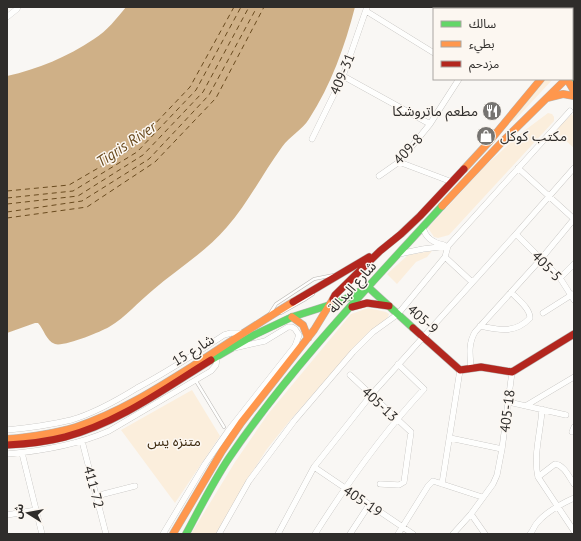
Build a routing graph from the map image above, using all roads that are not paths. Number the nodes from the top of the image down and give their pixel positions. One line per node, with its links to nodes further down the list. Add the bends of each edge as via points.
1 (16, 8): 3 (street)
2 (366, 9): 4 (street); 5 (street, 409-31)
3 (7, 17)
4 (433, 52)
5 (344, 76): 14 (street); 15 (street, 409-31)
6 (458, 80): 14 (street, 409-8)
7 (565, 80): 12 (main road, شارع البدالة)
8 (567, 80): 10 (main road)
9 (538, 81): 20 (main road, شارع البدالة, via 488,143)
10 (574, 91)
11 (574, 96): 12 (main road, via 556,95)
12 (543, 100): 23 (main road, شارع البدالة)
13 (570, 111): 17 (street)
14 (430, 124): 16 (street, 409-8)
15 (312, 138)
16 (399, 162): 19 (street, 409-8); 20 (street)
17 (518, 168): 21 (street); 25 (street)
18 (574, 168): 21 (street)
19 (379, 176)
20 (452, 182): 26 (main road, شارع البدالة, via 411,225)
21 (549, 196): 22 (street); 24 (street)
22 (574, 219): 29 (street)
23 (423, 227): 25 (street, via 431,240); 27 (main road, شارع البدالة)
24 (516, 234): 29 (street, 405-5); 33 (street)
25 (448, 246): 27 (street); 28 (street)
26 (380, 251): 31 (main road, شارع 15); 37 (main road, شارع البدالة, via 339,290)
27 (399, 254): 34 (main road, شارع البدالة)
28 (445, 257): 33 (street); 41 (street)
29 (541, 259): 32 (street, 405-5); 35 (street)
30 (574, 264): 32 (street)
31 (339, 275): 42 (main road, شارع 15); 42 (lane, via 314,279 276,304)
32 (560, 278): 36 (street, 405-5)
33 (472, 282): 47 (street)
34 (368, 287): 37 (main road, شارع 15); 38 (main road, 405-9); 39 (main road, شارع البدالة)
35 (510, 292): 44 (street); 44 (street, via 527,310 530,318 516,329 506,331)
36 (573, 296): 40 (street)
37 (329, 306): 43 (main road, شارع 15); 48 (main road, شارع البدالة)
38 (389, 306): 39 (main road, via 367,303); 41 (main road, 405-9)
39 (350, 307): 96 (main road, شارع البدالة, via 298,366 243,437 220,472)
40 (543, 313)
41 (398, 314): 47 (main road, 405-9); 97 (street, via 373,332 353,352 294,421 249,481)
42 (268, 317): 46 (main road, شارع 15)
43 (292, 317): 46 (main road, شارع 15); 48 (main road, via 303,325)
44 (480, 326): 53 (street, via 471,339 469,348)
45 (574, 334): 56 (main road)
46 (245, 336): 49 (street, via 235,332); 50 (main road, شارع 15); 51 (main road, شارع 15)
47 (423, 337): 52 (street); 55 (main road, 405-9)
48 (308, 338): 95 (main road, شارع البدالة, via 231,437)
49 (206, 347): 51 (street); 67 (street, via 92,412 58,423)
50 (226, 351): 51 (main road, شارع 15); 94 (street, via 265,341 288,327 295,329 299,335 295,346 205,464)
51 (214, 355): 54 (main road, شارع 15); 59 (street, via 217,363 213,370)
52 (398, 364): 60 (street); 65 (street, via 424,389)
53 (471, 368): 55 (main road); 56 (main road)
54 (191, 370): 69 (main road, شارع 15, via 87,423 48,434); 71 (main road, شارع 15, via 128,412 92,428 50,440)
55 (460, 370): 68 (street)
56 (512, 372): 61 (street, 405-18)
57 (350, 375): 60 (street, 405-13)
58 (574, 377): 62 (street)
59 (196, 381): 66 (lane); 70 (street, via 118,427)
60 (371, 395): 65 (street, 405-13); 75 (street)
61 (508, 402): 62 (street); 72 (street, 405-18)
62 (527, 405): 63 (street)
63 (542, 409): 64 (street); 76 (street, via 536,459)
64 (566, 415)
65 (397, 419): 77 (street, 405-13, via 411,432 404,482 394,486); 81 (street)
66 (224, 427)
67 (7, 430)
68 (450, 438): 72 (street); 78 (street)
69 (7, 439)
70 (82, 441): 73 (street); 82 (street, 411-72)
71 (7, 445)
72 (502, 449): 83 (street, 405-18, via 497,475)
73 (22, 453): 74 (street); 87 (street)
74 (7, 454)
75 (314, 467): 81 (street, 405-19); 98 (street)
76 (538, 476): 79 (street, via 558,464); 86 (street)
77 (380, 484)
78 (442, 484): 83 (street); 90 (street, via 431,482)
79 (574, 484)
80 (135, 486): 82 (street)
81 (344, 488): 85 (street, 405-19); 99 (street)
82 (96, 496): 93 (street, 411-72)
83 (482, 497): 88 (street, 405-18)
84 (574, 498): 86 (street)
85 (369, 505): 90 (street, 405-19); 100 (street)
86 (558, 507): 91 (street); 105 (street, via 536,523)
87 (36, 510): 89 (street); 92 (street)
88 (471, 514): 103 (street, 405-18); 104 (street)
89 (7, 515)
90 (402, 527): 101 (street); 102 (street, 405-19)
91 (574, 531)
92 (42, 534)
93 (106, 534)
94 (163, 534)
95 (173, 534)
96 (186, 534)
97 (219, 534)
98 (278, 534)
99 (315, 534)
100 (350, 534)
101 (398, 534)
102 (413, 534)
103 (453, 534)
104 (485, 534)
105 (530, 534)

